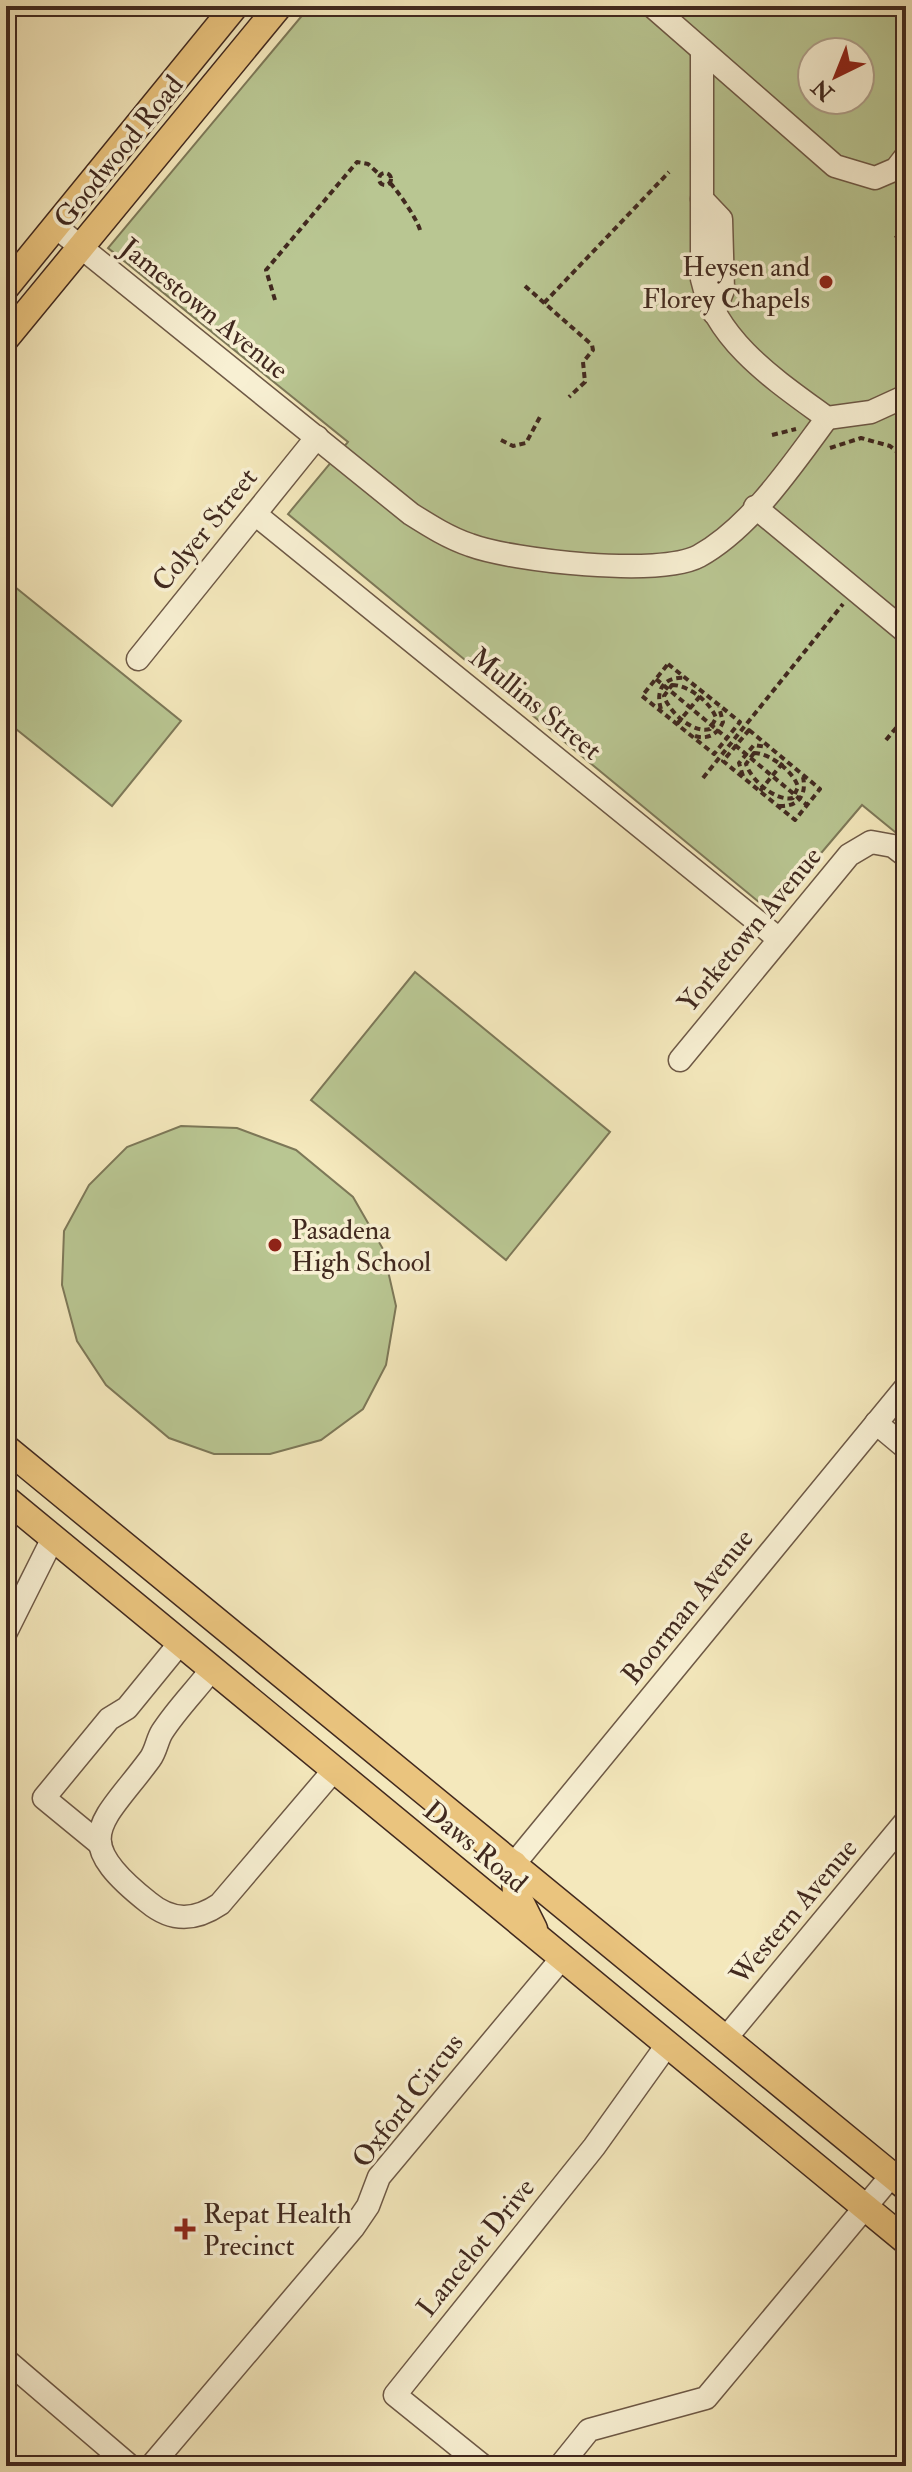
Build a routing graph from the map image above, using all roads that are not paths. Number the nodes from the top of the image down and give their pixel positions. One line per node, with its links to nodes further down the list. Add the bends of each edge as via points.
1 (235, 6): 6 (main road, Goodwood Road)
2 (279, 6): 7 (main road, Goodwood Road)
3 (652, 6): 4 (street)
4 (702, 50): 5 (street, via 835,166 875,178 896,169); 11 (street, via 702,279 714,313)
5 (906, 156)
6 (56, 227): 7 (street, Jamestown Avenue); 8 (main road, Goodwood Road)
7 (81, 246): 9 (main road, Goodwood Road); 12 (street, Jamestown Avenue)
8 (6, 287)
9 (6, 338)
10 (906, 396): 11 (street)
11 (821, 427): 13 (street, Jamestown Avenue)
12 (317, 437): 13 (street, Jamestown Avenue, via 438,531 502,553 644,566 679,564 724,538); 14 (street, Colyer Street)
13 (755, 507): 15 (street)
14 (255, 514): 16 (street, Colyer Street); 18 (street, Mullins Street)
15 (906, 632)
16 (138, 659)
17 (906, 856): 18 (street, Yorketown Avenue, via 893,846 871,842 849,855)
18 (779, 939): 19 (street, Yorketown Avenue)
19 (680, 1060)
20 (906, 1387): 21 (street, Boorman Avenue)
21 (876, 1423): 23 (street); 36 (street, Boorman Avenue)
22 (6, 1448): 27 (main road, Daws Road)
23 (906, 1448)
24 (6, 1466): 26 (main road, via 52,1505)
25 (6, 1499): 26 (main road, Daws Road)
26 (45, 1531): 27 (main road); 28 (street); 30 (main road, Daws Road)
27 (105, 1531): 29 (main road, Daws Road)
28 (9, 1616)
29 (219, 1624): 30 (main road); 31 (main road); 36 (main road, Daws Road)
30 (180, 1643): 31 (main road, Daws Road); 34 (street, via 44,1798)
31 (212, 1669): 32 (main road, Daws Road); 34 (street, via 105,1813)
32 (334, 1770): 34 (street, via 206,1914 191,1918 160,1912 113,1871); 35 (main road, Daws Road)
33 (906, 1821): 39 (street, Western Avenue)
34 (100, 1844)
35 (448, 1864): 36 (main road); 37 (main road, Daws Road)
36 (514, 1864): 37 (main road, via 516,1893); 39 (main road, Daws Road)
37 (539, 1939): 38 (main road, Daws Road)
38 (562, 1958): 40 (main road, Daws Road); 46 (street, Oxford Circus, via 379,2177 353,2228)
39 (726, 2038): 41 (main road, Daws Road)
40 (667, 2045): 42 (main road, Daws Road); 47 (street, Lancelot Drive, via 594,2147 395,2395)
41 (899, 2181): 42 (street)
42 (865, 2207): 43 (main road, Daws Road); 48 (street, via 706,2398 589,2430)
43 (906, 2241)
44 (6, 2360): 45 (street)
45 (130, 2466)
46 (151, 2466)
47 (483, 2466)
48 (560, 2466)

